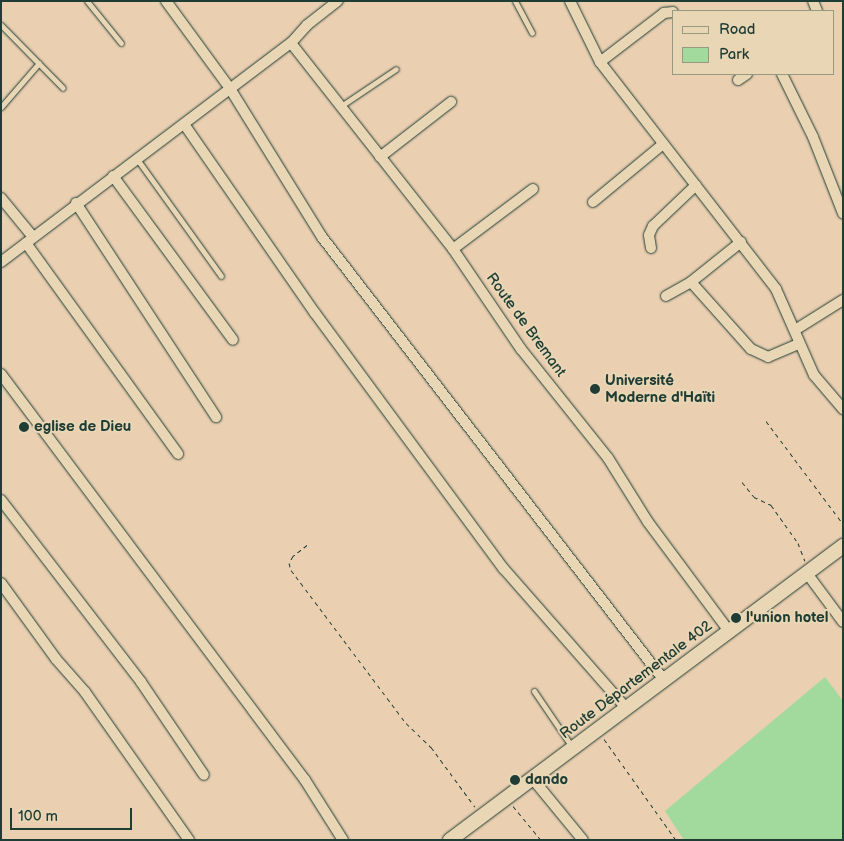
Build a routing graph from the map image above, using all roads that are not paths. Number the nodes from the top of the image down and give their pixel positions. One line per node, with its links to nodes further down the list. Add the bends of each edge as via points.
1 (88, 1): 9 (lane)
2 (166, 1): 17 (street)
3 (338, 1): 10 (street)
4 (515, 1): 8 (lane)
5 (570, 1): 11 (street)
6 (672, 12): 11 (street, via 664,12)
7 (1, 25): 12 (lane)
8 (532, 33)
9 (120, 43)
10 (290, 43): 17 (street); 20 (street, Route de Bremant)
11 (600, 62): 23 (street)
12 (39, 63): 18 (lane); 21 (lane)
13 (396, 69): 20 (lane)
14 (746, 75): 16 (street)
15 (782, 75): 32 (street, via 813,137)
16 (738, 80)
17 (229, 87): 22 (street); 55 (street, via 322,237)
18 (63, 88)
19 (451, 102): 24 (street)
20 (340, 106): 24 (street, Route de Bremant)
21 (1, 107)
22 (184, 124): 25 (street); 57 (street, via 315,313 504,569)
23 (663, 144): 27 (street); 30 (street)
24 (380, 157): 35 (street, Route de Bremant)
25 (137, 159): 26 (street); 38 (lane)
26 (114, 176): 31 (street); 43 (street)
27 (696, 185): 34 (street); 36 (street, via 653,226 649,235)
28 (533, 189): 35 (street)
29 (1, 198): 33 (street)
30 (593, 202)
31 (76, 203): 33 (street); 47 (street)
32 (843, 213)
33 (30, 240): 37 (street); 48 (street)
34 (741, 242): 39 (street); 42 (street, via 776,289)
35 (452, 248): 54 (street, Route de Bremant, via 522,349 608,458 658,537)
36 (651, 248)
37 (1, 262)
38 (221, 276)
39 (691, 282): 40 (street); 44 (street, via 751,349 768,357)
40 (666, 296)
41 (843, 300): 42 (street)
42 (795, 330): 44 (street)
43 (233, 340)
44 (798, 344): 46 (street, via 814,375)
45 (1, 374): 62 (street, via 305,780)
46 (843, 409)
47 (216, 417)
48 (178, 454)
49 (1, 500): 59 (street, via 141,682)
50 (843, 546): 51 (main road, Route Départementale 402)
51 (808, 571): 53 (street); 54 (main road, Route Départementale 402)
52 (1, 583): 61 (street, via 56,659 85,692)
53 (843, 622)
54 (728, 631): 55 (main road, Route Départementale 402)
55 (663, 679): 57 (main road, Route Départementale 402)
56 (534, 691): 58 (lane)
57 (626, 708): 58 (main road, Route Départementale 402)
58 (573, 748): 60 (main road, Route Départementale 402)
59 (204, 775)
60 (532, 778): 63 (main road, Route Départementale 402); 64 (street)
61 (189, 840)
62 (343, 840)
63 (450, 840)
64 (582, 840)

